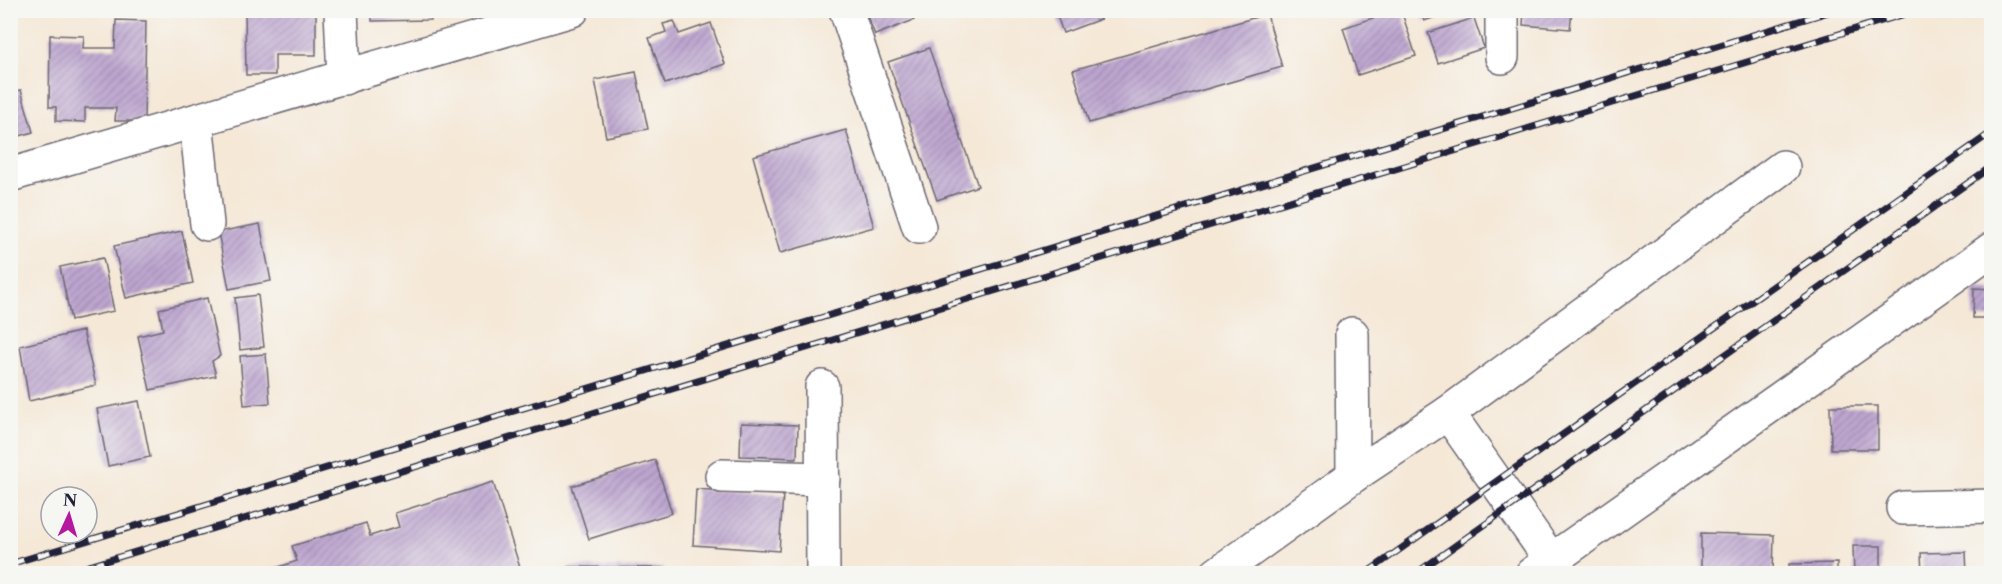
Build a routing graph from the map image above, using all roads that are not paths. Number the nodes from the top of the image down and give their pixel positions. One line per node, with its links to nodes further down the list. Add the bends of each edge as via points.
1 (341, 10): 6 (street)
2 (572, 10): 6 (street)
3 (846, 10): 11 (street)
4 (1502, 10): 5 (street)
5 (1502, 57)
6 (344, 78): 7 (street)
7 (196, 121): 9 (street); 10 (street)
8 (1783, 167): 15 (street)
9 (10, 175)
10 (207, 224)
11 (919, 227)
12 (1992, 249): 21 (street)
13 (1352, 334): 17 (street)
14 (822, 387): 18 (street)
15 (1448, 413): 17 (street); 21 (street)
16 (722, 476): 18 (street)
17 (1353, 476): 23 (street)
18 (823, 479): 22 (street)
19 (1992, 506): 20 (street)
20 (1903, 508)
21 (1542, 567)
22 (823, 573)
23 (1217, 573)

